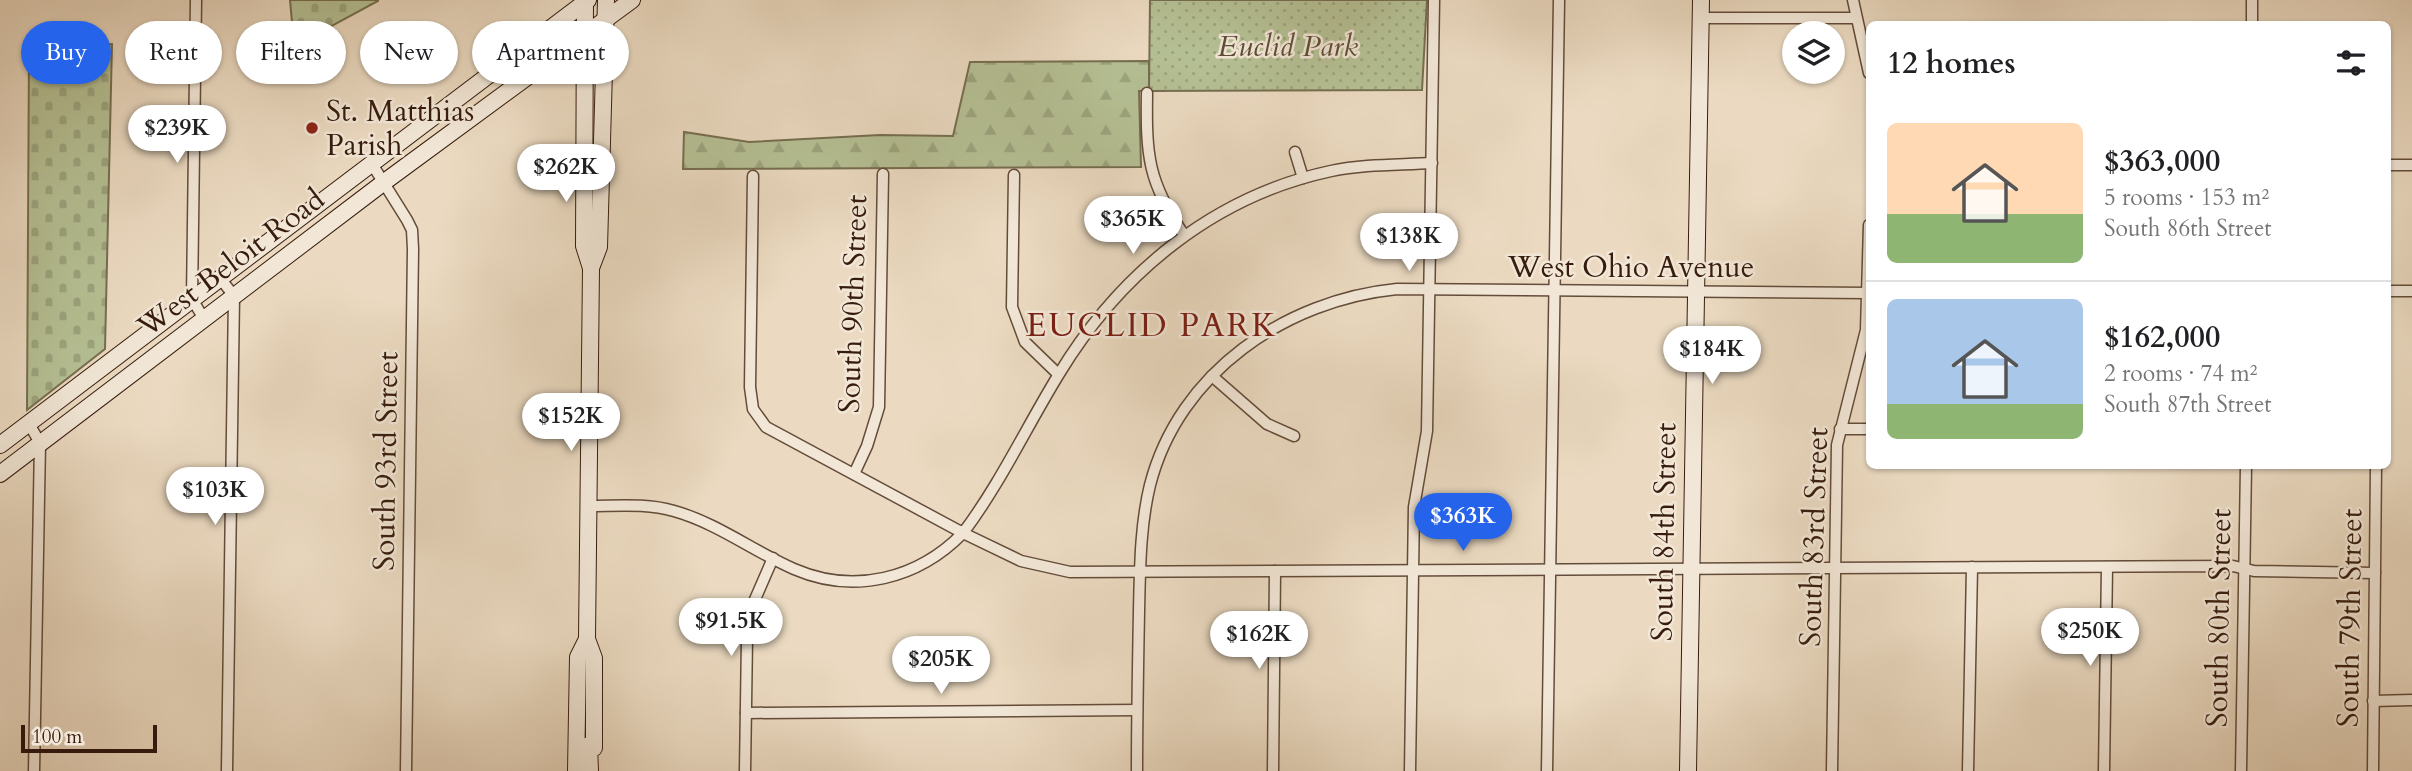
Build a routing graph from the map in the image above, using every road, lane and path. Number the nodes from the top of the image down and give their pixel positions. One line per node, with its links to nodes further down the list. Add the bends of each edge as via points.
1 (196, 0): 40 (street)
2 (606, 0): 12 (main road)
3 (632, 0): 12 (main road, West Beloit Road)
4 (1434, 0): 21 (street)
5 (1559, 0): 34 (street)
6 (1701, 0): 10 (main road, South 84th Street)
7 (1853, 0): 11 (street)
8 (2252, 0): 15 (street)
9 (586, 1): 13 (main road); 22 (main road, West Beloit Road)
10 (1700, 18): 11 (street); 37 (main road, South 84th Street)
11 (1855, 18): 16 (street)
12 (606, 19): 14 (main road, West Beloit Road); 31 (main road, via 599,247)
13 (585, 21)
14 (603, 21)
15 (2252, 21)
16 (1866, 61)
17 (518, 84): 29 (main road, West Beloit Road)
18 (584, 84): 31 (main road, via 584,246)
19 (1147, 93): 30 (street, via 1149,168)
20 (1295, 152): 28 (street)
21 (1432, 163): 28 (street, via 1344,169); 33 (street)
22 (372, 164): 29 (street, South 93rd Street); 32 (main road, West Beloit Road)
23 (2391, 165): 24 (street)
24 (2412, 165)
25 (883, 174): 54 (street, South 90th Street, via 879,407)
26 (1014, 175): 43 (street, via 1012,307 1025,342)
27 (753, 176): 54 (street, via 753,409 766,427)
28 (1303, 178): 30 (street, via 1241,203)
29 (383, 183): 39 (main road, West Beloit Road); 75 (street, South 93rd Street, via 412,230 414,249)
30 (1184, 235): 43 (street, via 1121,289)
31 (591, 268): 55 (main road)
32 (220, 278): 39 (street); 40 (main road, West Beloit Road)
33 (1430, 289): 34 (street, West Ohio Avenue); 44 (street, West Ohio Avenue, via 1370,292 1320,306 1268,329); 65 (street, via 1427,431 1414,507)
34 (1556, 291): 37 (street, West Ohio Avenue); 61 (street)
35 (2391, 291): 36 (street)
36 (2412, 291)
37 (1695, 292): 38 (street, West Ohio Avenue); 62 (main road, South 84th Street)
38 (1866, 293)
39 (234, 296): 41 (main road, West Beloit Road); 74 (street)
40 (192, 299): 41 (street); 45 (main road, West Beloit Road)
41 (204, 319): 49 (main road, West Beloit Road)
42 (1866, 330): 46 (street, South 83rd Street)
43 (1058, 374): 56 (street)
44 (1212, 376): 48 (street, via 1267,424); 66 (street, West Ohio Avenue, via 1173,430 1151,481)
45 (28, 422): 49 (street); 50 (main road, West Beloit Road)
46 (1840, 429): 47 (street); 58 (street, South 83rd Street)
47 (1866, 429)
48 (1294, 436)
49 (40, 443): 53 (main road, West Beloit Road); 73 (street)
50 (0, 444)
51 (2246, 469): 63 (street, South 80th Street)
52 (2376, 469): 67 (street, South 79th Street)
53 (0, 474)
54 (854, 474): 56 (street)
55 (589, 506): 57 (street, via 673,510); 68 (main road)
56 (964, 533): 57 (street, via 918,567 872,582 846,583 814,576); 66 (street, via 1021,561 1053,570)
57 (774, 558): 72 (street, via 753,604 747,638)
58 (1835, 567): 59 (street); 62 (street); 84 (street, South 83rd Street)
59 (1972, 567): 60 (street); 85 (street)
60 (2107, 567): 63 (street); 86 (street)
61 (1551, 568): 62 (street); 65 (street); 82 (street)
62 (1691, 568): 83 (main road, South 84th Street)
63 (2244, 569): 67 (street); 87 (street, South 80th Street)
64 (1275, 570): 65 (street); 66 (street); 80 (street)
65 (1413, 570): 81 (street)
66 (1140, 572): 71 (street, West Ohio Avenue)
67 (2375, 573): 69 (street, South 79th Street)
68 (587, 639): 76 (main road, via 578,657); 77 (main road, via 594,659)
69 (2373, 701): 70 (street); 88 (street, South 79th Street)
70 (2412, 701)
71 (1137, 709): 72 (street); 79 (street, West Ohio Avenue)
72 (746, 713): 78 (street)
73 (34, 771)
74 (227, 771)
75 (406, 771)
76 (576, 771)
77 (590, 771)
78 (744, 771)
79 (1138, 771)
80 (1273, 771)
81 (1410, 771)
82 (1547, 771)
83 (1688, 771)
84 (1832, 771)
85 (1969, 771)
86 (2104, 771)
87 (2241, 771)
88 (2373, 771)

